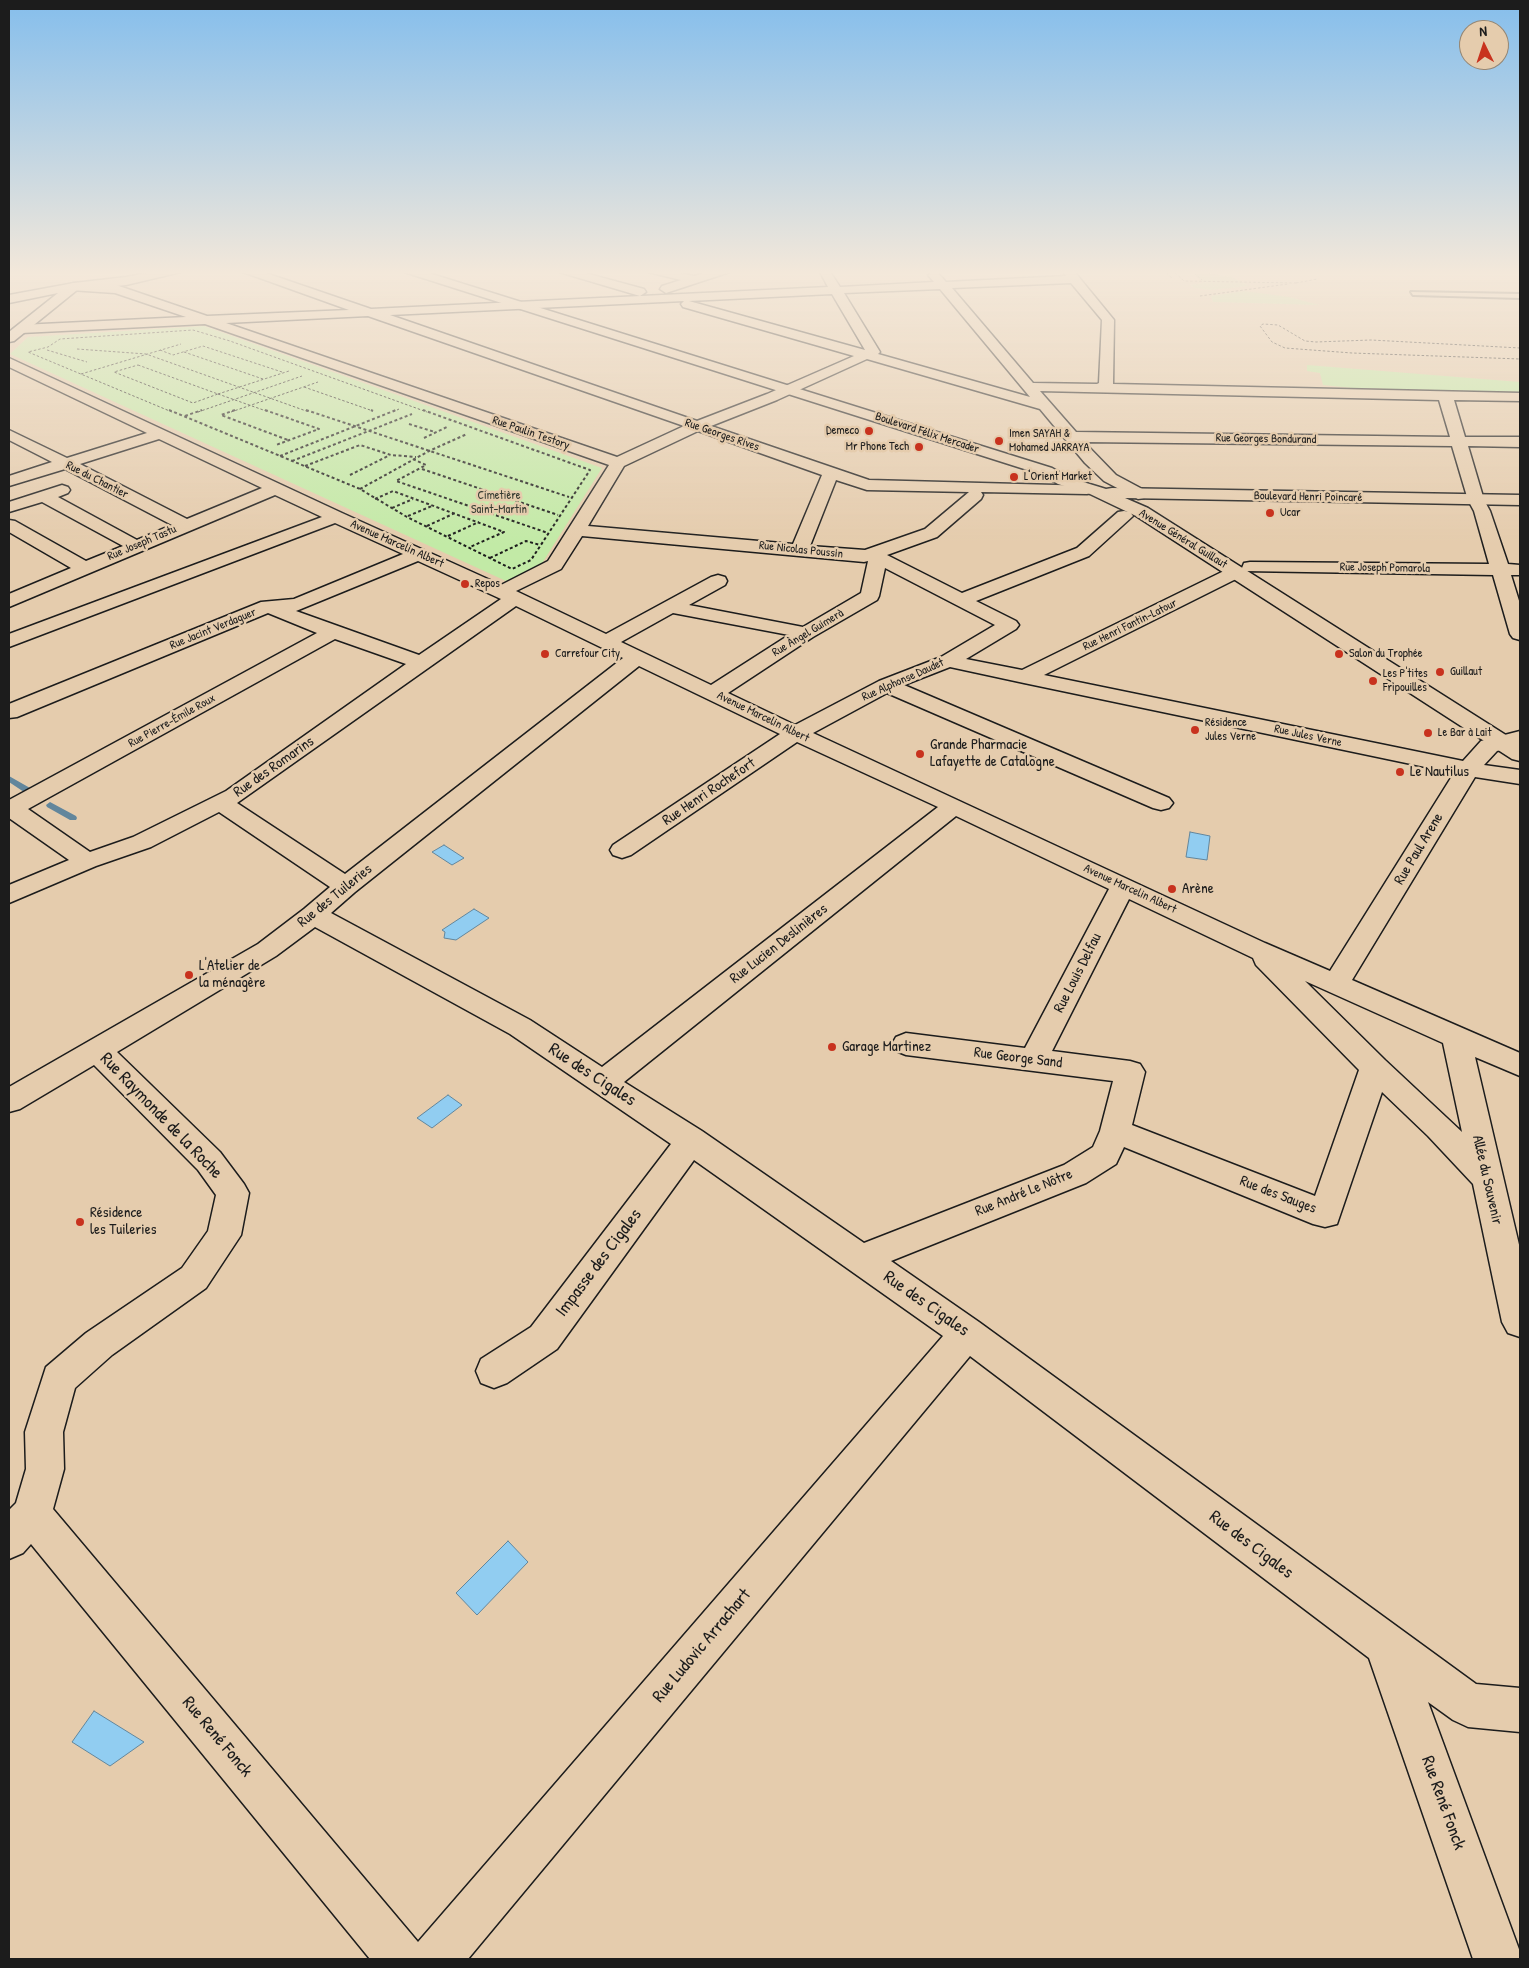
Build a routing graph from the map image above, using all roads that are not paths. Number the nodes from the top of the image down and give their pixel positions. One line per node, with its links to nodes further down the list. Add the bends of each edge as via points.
1 (9, 362): 17 (street, Avenue Marcelin Albert)
2 (324, 362): 22 (street, Rue Paulin Testory)
3 (512, 362): 15 (street, Rue Georges Rives)
4 (701, 362): 11 (street, Boulevard Félix Mercader)
5 (850, 362): 11 (street)
6 (890, 362): 14 (street)
7 (1009, 362): 9 (street)
8 (1107, 362): 10 (street, via 1106,384)
9 (1030, 387): 10 (street); 14 (street)
10 (1100, 388): 12 (street)
11 (788, 389): 15 (street); 24 (street, Boulevard Félix Mercader)
12 (1445, 395): 13 (street); 19 (street)
13 (1520, 397)
14 (1046, 406): 18 (street)
15 (697, 426): 22 (street); 25 (street, Rue Georges Rives)
16 (9, 434): 21 (street, Rue du Chantier)
17 (160, 434): 21 (street); 28 (street, Avenue Marcelin Albert)
18 (1072, 437): 19 (street, Rue Georges Bondurand); 23 (street)
19 (1460, 441): 20 (street, Rue Georges Bondurand); 33 (street)
20 (1520, 442)
21 (64, 463): 26 (street, Rue du Chantier); 27 (street)
22 (618, 463): 40 (street, Rue des Romarins)
23 (1078, 467): 24 (street, Avenue Général Guillaut); 30 (street, Avenue Général Guillaut); 30 (street, via 1110,478)
24 (1046, 471): 29 (street, Avenue Général Guillaut)
25 (831, 473): 29 (street, Rue Georges Rives, via 867,485); 42 (street)
26 (95, 479): 32 (street); 39 (street, Rue du Chantier)
27 (9, 481)
28 (277, 488): 37 (street, Avenue Marcelin Albert); 39 (street, Rue Joseph Tastu)
29 (1091, 490): 30 (street, Boulevard Henri Poincaré); 46 (street, Avenue Général Guillaut, via 1142,512)
30 (1138, 494): 33 (street, Boulevard Henri Poincaré); 46 (street, Avenue Général Guillaut)
31 (975, 495): 44 (street, via 931,533)
32 (44, 496): 35 (street); 41 (street)
33 (1476, 500): 34 (street, Boulevard Henri Poincaré); 47 (street)
34 (1520, 500)
35 (9, 507)
36 (1124, 516): 51 (street, via 1083,552)
37 (336, 517): 43 (street, Avenue Marcelin Albert); 59 (street)
38 (9, 525): 45 (street)
39 (186, 525): 41 (street, Rue Joseph Tastu)
40 (577, 530): 42 (street, Rue Nicolas Poussin); 50 (street, Rue des Romarins, via 555,565)
41 (136, 546): 45 (street, Rue Joseph Tastu)
42 (800, 550): 44 (street, Rue Nicolas Poussin)
43 (418, 554): 50 (street, Avenue Marcelin Albert); 53 (street, Rue Jacint Verdaguer, via 297,605)
44 (871, 557): 51 (street, Rue Nicolas Poussin); 57 (street, Rue Àngel Guimerà, via 870,596)
45 (85, 568): 52 (street, Rue Joseph Tastu)
46 (1243, 570): 47 (street, Rue Joseph Pomarola); 64 (street, Rue Henri Fantin-Latour); 69 (street, Avenue Général Guillaut)
47 (1501, 570): 48 (street, Rue Joseph Pomarola); 58 (street)
48 (1520, 570)
49 (718, 581): 54 (street)
50 (508, 595): 60 (street, Avenue Marcelin Albert); 63 (street, Rue des Romarins)
51 (961, 600): 55 (street, Rue Nicolas Poussin)
52 (9, 601)
53 (268, 606): 56 (street); 67 (street, Rue Jacint Verdaguer)
54 (672, 607): 57 (street); 60 (street)
55 (1009, 625): 62 (street, Rue Alphonse Daudet)
56 (334, 632): 63 (street); 75 (street, Rue Pierre-Émile Roux)
57 (806, 633): 66 (street, Rue Àngel Guimerà)
58 (1520, 634)
59 (9, 641)
60 (606, 642): 61 (street, Avenue Marcelin Albert)
61 (637, 657): 66 (street, Avenue Marcelin Albert); 78 (street, Rue des Tuileries)
62 (948, 661): 64 (street, Rue Jules Verne); 65 (street, Rue Alphonse Daudet)
63 (421, 663): 73 (street, Rue des Romarins)
64 (1024, 677): 70 (street, Rue Jules Verne)
65 (886, 685): 68 (street, Rue Alphonse Daudet); 72 (street)
66 (713, 693): 68 (street, Avenue Marcelin Albert)
67 (9, 712)
68 (796, 733): 74 (street, Avenue Marcelin Albert); 76 (street, Rue Henri Rochefort)
69 (1516, 743): 70 (street, Rue Paul Arene, via 1489,746)
70 (1468, 769): 71 (street, Rue Jules Verne); 83 (street, Rue Paul Arene)
71 (1520, 777)
72 (1161, 802)
73 (222, 803): 77 (street, Rue des Romarins, via 142,842); 78 (street)
74 (954, 806): 79 (street, Avenue Marcelin Albert); 91 (street, Rue Lucien Deslinières)
75 (10, 808): 77 (street)
76 (622, 850)
77 (86, 861): 80 (street, Rue des Romarins)
78 (346, 886): 81 (street, Rue des Tuileries)
79 (1123, 886): 82 (street, Avenue Marcelin Albert); 87 (street, Rue Louis Delfau)
80 (9, 895)
81 (313, 915): 86 (street, Rue des Tuileries, via 266,950); 91 (street, Rue des Cigales, via 520,1027)
82 (1256, 949): 83 (street, Avenue Marcelin Albert); 89 (street)
83 (1336, 983): 84 (street, Avenue Marcelin Albert)
84 (1456, 1037): 88 (street, Avenue Marcelin Albert); 95 (street, Allée du Souvenir)
85 (906, 1044): 87 (street, Rue George Sand)
86 (97, 1050): 92 (street, Rue des Tuileries); 100 (street, Rue Raymonde de la Roche, via 209,1161 233,1194 224,1235 194,1278 98,1344 59,1379 44,1432 45,1469)
87 (1033, 1060): 90 (street, Rue George Sand)
88 (1520, 1065)
89 (1375, 1068): 93 (street, Rue des Sauges, via 1324,1214); 95 (street)
90 (1130, 1072): 93 (street, Rue André Le Nôtre)
91 (604, 1082): 94 (street, Rue des Cigales)
92 (9, 1101)
93 (1115, 1132): 96 (street, Rue André Le Nôtre, via 1105,1155 1074,1174)
94 (690, 1140): 96 (street, Rue des Cigales); 99 (street, Impasse des Cigales, via 544,1338)
95 (1487, 1178): 97 (street, Allée du Souvenir)
96 (860, 1259): 98 (street, Rue des Cigales)
97 (1520, 1322)
98 (967, 1333): 101 (street, Rue des Cigales); 104 (street, Rue Ludovic Arrachart)
99 (494, 1372)
100 (20, 1527): 103 (street, Rue René Fonck)
101 (1387, 1646): 102 (street, Rue des Cigales, via 1468,1705); 105 (street, Rue René Fonck)
102 (1520, 1710)
103 (402, 1959)
104 (436, 1959)
105 (1498, 1959)

